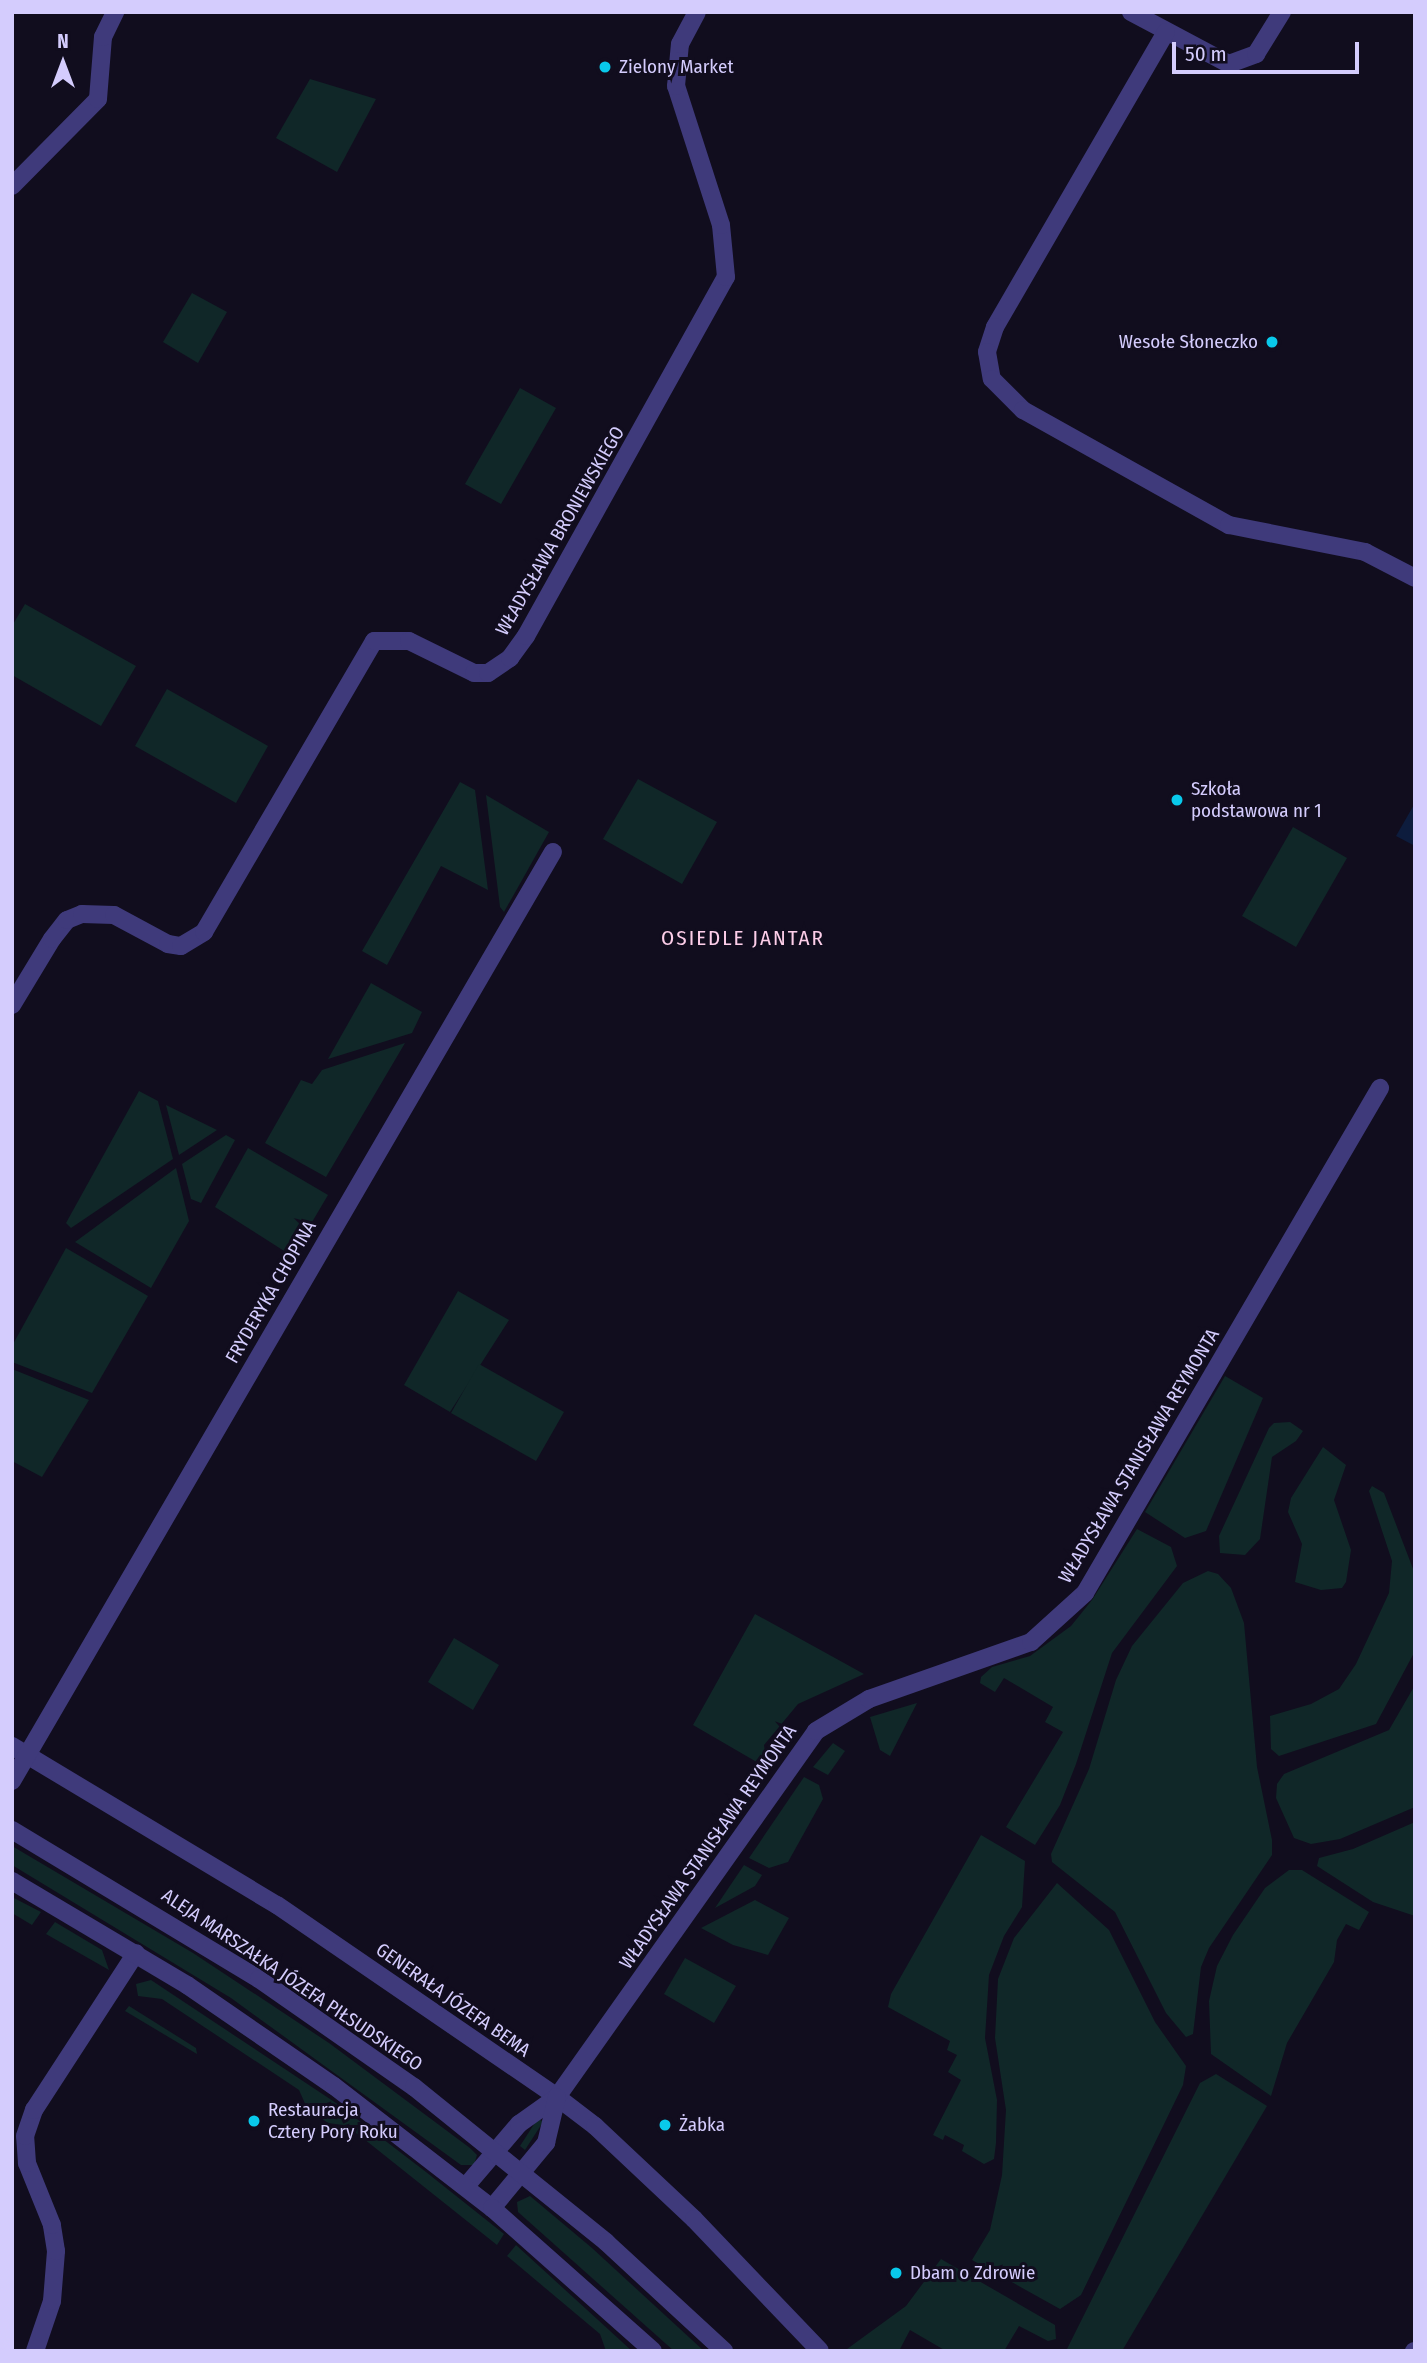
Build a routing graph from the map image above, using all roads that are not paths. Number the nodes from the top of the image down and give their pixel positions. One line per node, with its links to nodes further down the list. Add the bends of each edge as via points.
1 (115, 12): 6 (street, via 103,37 98,99)
2 (697, 12): 9 (street, WŁADYSŁAWA BRONIEWSKIEGO, via 680,44 676,86 721,225 726,277 716,302 510,658 499,668 474,673 409,641 374,641 204,932 181,946 167,944 114,915 82,914 66,920)
3 (1131, 12): 5 (street)
4 (1282, 12): 5 (street, via 1256,54 1239,63 1216,61)
5 (1166, 32): 7 (street, via 995,327 987,352 992,379 1023,410 1229,524 1365,552)
6 (12, 186)
7 (1415, 578)
8 (553, 852): 11 (street, FRYDERYKA CHOPINA)
9 (12, 1005)
10 (1380, 1088): 16 (street, WŁADYSŁAWA STANISŁAWA REYMONTA, via 1085,1592 1031,1642 869,1699 816,1731)
11 (20, 1751): 12 (street, FRYDERYKA CHOPINA); 16 (street, GENERAŁA JÓZEFA BEMA, via 325,1935)
12 (12, 1781)
13 (12, 1830): 17 (street, ALEJA MARSZAŁKA JÓZEFA PIŁSUDSKIEGO, via 259,1979)
14 (12, 1881): 15 (street)
15 (135, 1953): 19 (street, via 323,2079); 21 (street, via 34,2110 24,2136 26,2163 51,2225 56,2251 52,2301)
16 (556, 2097): 17 (street, WŁADYSŁAWA STANISŁAWA REYMONTA, via 519,2124); 18 (street, WŁADYSŁAWA STANISŁAWA REYMONTA, via 546,2143); 24 (street, GENERAŁA JÓZEFA BEMA, via 595,2126 694,2219)
17 (497, 2150): 18 (street, ALEJA MARSZAŁKA JÓZEFA PIŁSUDSKIEGO); 19 (street, WŁADYSŁAWA STANISŁAWA REYMONTA)
18 (522, 2172): 20 (street, WŁADYSŁAWA STANISŁAWA REYMONTA); 23 (street, ALEJA MARSZAŁKA JÓZEFA PIŁSUDSKIEGO)
19 (466, 2186): 20 (street)
20 (492, 2208): 22 (street)
21 (36, 2351)
22 (653, 2351)
23 (724, 2351)
24 (820, 2351)

